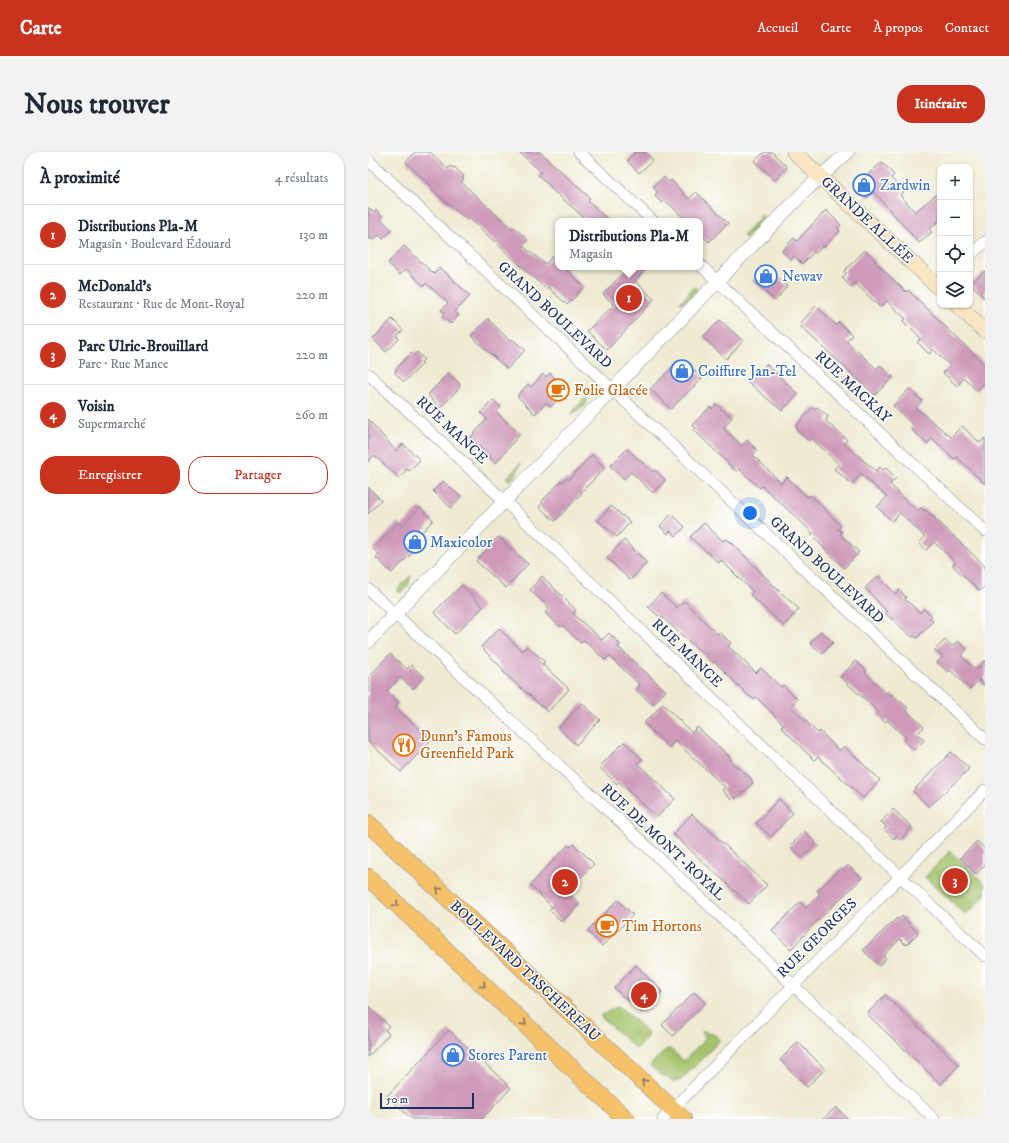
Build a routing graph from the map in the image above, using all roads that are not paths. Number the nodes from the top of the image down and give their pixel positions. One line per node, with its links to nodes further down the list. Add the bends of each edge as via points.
1 (579, 152): 6 (street)
2 (794, 152): 5 (main road, GRANDE ALLÉE)
3 (848, 152): 5 (street)
4 (368, 160): 15 (street, GRAND BOULEVARD)
5 (820, 176): 10 (street); 11 (main road, GRANDE ALLÉE)
6 (650, 218)
7 (985, 242): 8 (street)
8 (973, 252)
9 (703, 269): 10 (street, RUE MACKAY)
10 (717, 282): 15 (street); 17 (street, RUE MACKAY)
11 (937, 284)
12 (960, 308): 13 (main road)
13 (985, 331)
14 (368, 374): 16 (street, RUE MANCE)
15 (612, 389): 16 (street); 21 (street, GRAND BOULEVARD)
16 (505, 500): 19 (street); 25 (street, RUE MANCE)
17 (985, 531)
18 (368, 590): 19 (street, RUE DE MONT-ROYAL)
19 (394, 614): 20 (street); 27 (street, RUE DE MONT-ROYAL)
20 (368, 642)
21 (985, 739)
22 (985, 790): 25 (street, RUE GEORGES)
23 (368, 823): 28 (main road, BOULEVARD TASCHEREAU, one-way to 23)
24 (368, 877): 29 (main road, one-way to 29)
25 (899, 877): 26 (street, RUE MANCE); 27 (street, RUE GEORGES)
26 (985, 956)
27 (793, 984): 28 (street, RUE GEORGES); 30 (street, RUE DE MONT-ROYAL)
28 (673, 1116)
29 (626, 1119)
30 (934, 1119)

